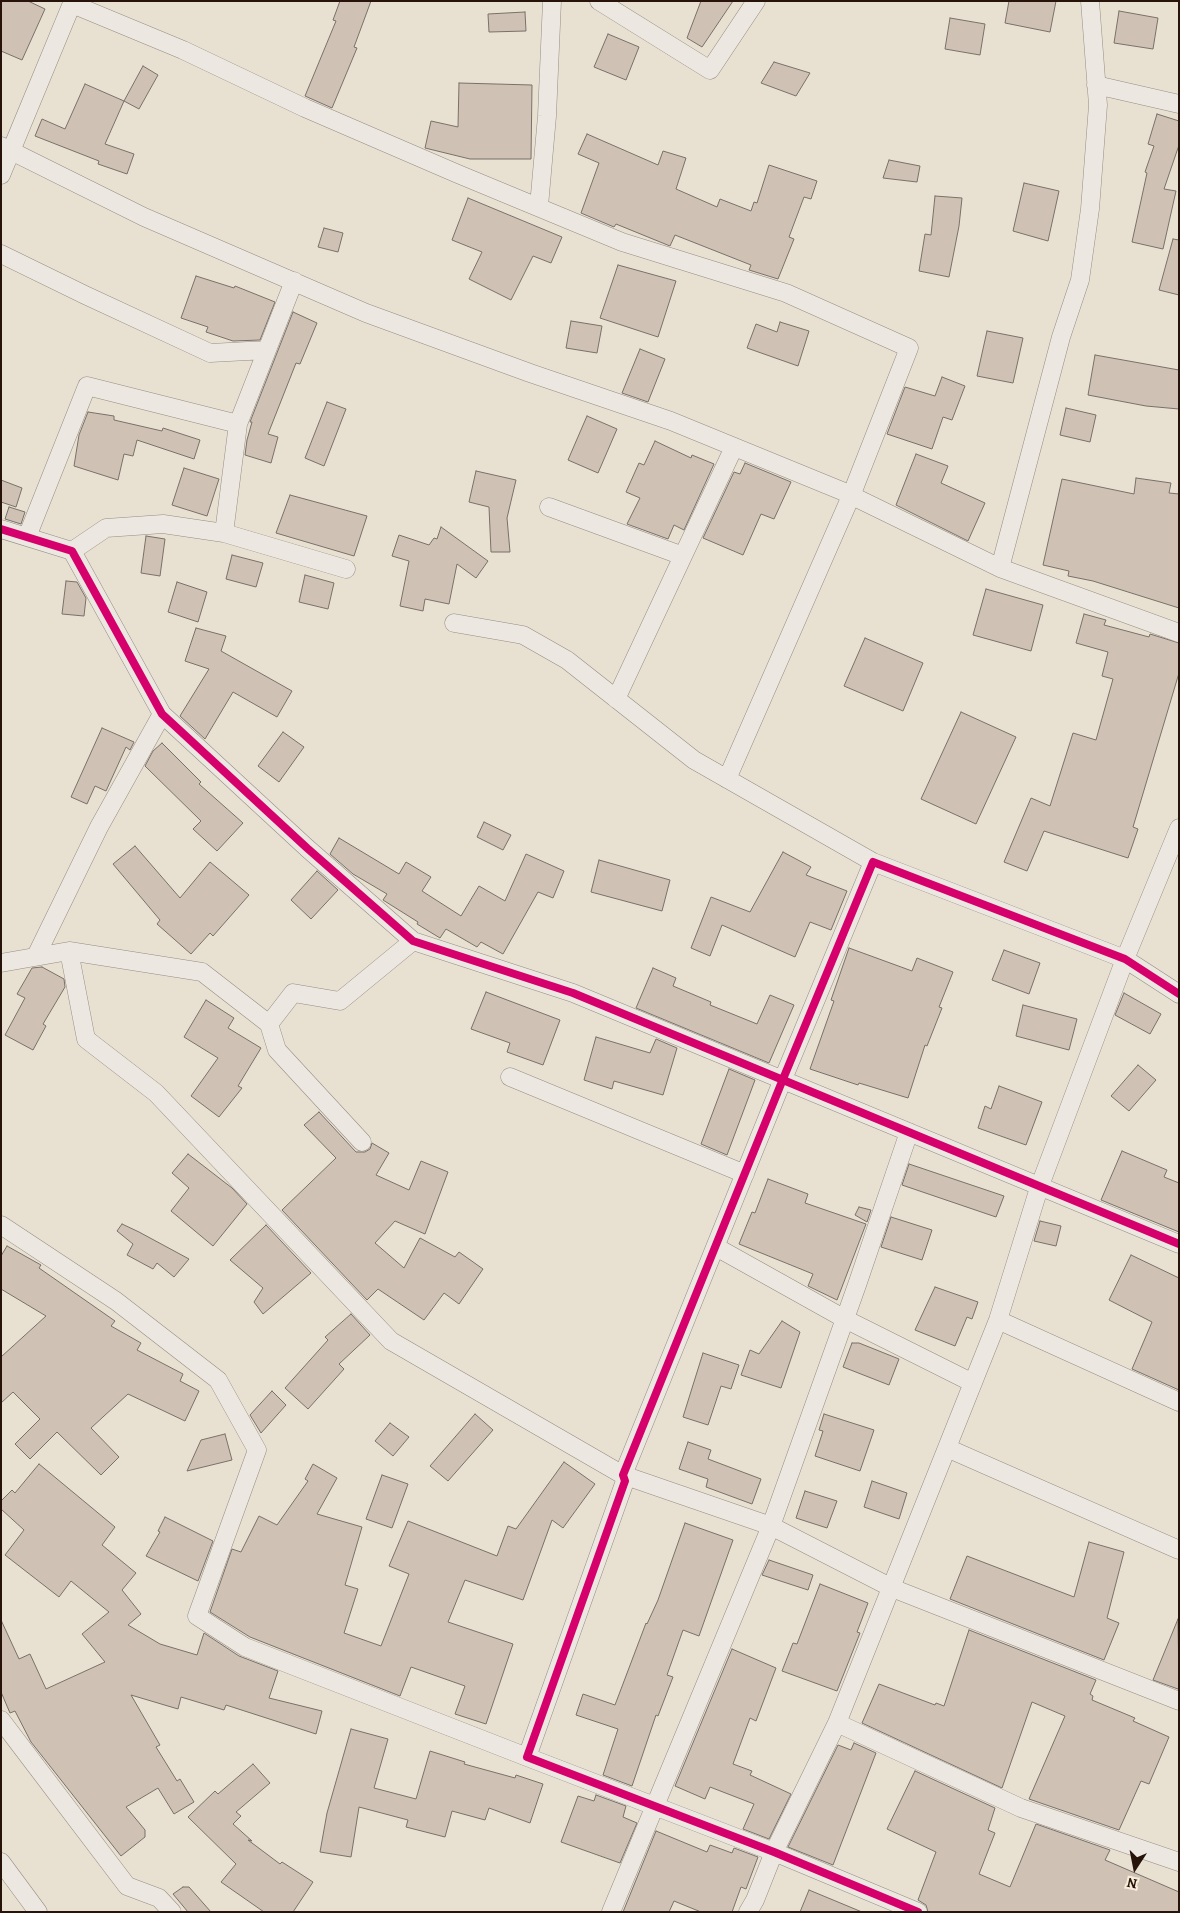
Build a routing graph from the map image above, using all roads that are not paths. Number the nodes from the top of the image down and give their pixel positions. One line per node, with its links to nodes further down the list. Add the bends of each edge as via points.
1 (552, 1): 10 (street)
2 (599, 1): 3 (street, via 710,70)
3 (756, 1)
4 (1090, 1): 6 (street)
5 (72, 3): 8 (street); 10 (street, via 183,50 304,108)
6 (1096, 85): 7 (street); 24 (street, via 1095,157 1080,280 1061,337)
7 (1179, 104)
8 (7, 149): 9 (street); 12 (street, via 144,217)
9 (1, 175)
10 (539, 206): 16 (street, via 622,242 786,293 909,348)
11 (1, 254): 13 (street, via 210,353)
12 (294, 282): 13 (street); 15 (street, via 366,312 671,421)
13 (267, 350): 14 (street)
14 (238, 424): 19 (street); 20 (street, via 87,386)
15 (734, 447): 16 (street); 22 (street)
16 (852, 496): 24 (street); 29 (street)
17 (548, 507): 22 (street)
18 (1, 528): 20 (street)
19 (224, 533): 21 (street, via 163,524 106,528); 23 (street)
20 (27, 538): 21 (street)
21 (72, 551): 28 (street)
22 (683, 556): 27 (street)
23 (346, 568)
24 (1000, 568): 26 (street)
25 (454, 623): 27 (street, via 522,635 567,660)
26 (1179, 633)
27 (616, 699): 29 (street, via 694,760)
28 (162, 714): 32 (street); 34 (street, via 99,827)
29 (727, 779): 31 (street)
30 (1179, 828): 35 (street)
31 (873, 862): 35 (street); 40 (street)
32 (413, 941): 38 (street, via 340,1001 293,993); 40 (street, via 573,993)
33 (70, 952): 34 (street); 38 (street, via 202,972); 53 (street, via 86,1039 156,1094 392,1341)
34 (36, 956): 36 (street)
35 (1125, 959): 37 (street); 44 (street)
36 (1, 962)
37 (1179, 994)
38 (269, 1024): 42 (street, via 278,1050)
39 (510, 1077): 43 (street)
40 (783, 1079): 41 (street); 43 (street)
41 (909, 1132): 44 (street); 48 (street)
42 (362, 1142)
43 (746, 1174): 47 (street)
44 (1039, 1188): 46 (street); 49 (street)
45 (1, 1225): 60 (street, via 116,1301 218,1380 257,1450 196,1616 245,1647)
46 (1179, 1244)
47 (716, 1247): 48 (street); 53 (street)
48 (845, 1318): 50 (street); 54 (street)
49 (998, 1320): 50 (street); 51 (street)
50 (973, 1383): 52 (street)
51 (1179, 1402)
52 (947, 1448): 55 (street); 56 (street)
53 (623, 1475): 54 (street); 60 (street, via 625,1481)
54 (771, 1526): 56 (street); 61 (street)
55 (1179, 1550)
56 (892, 1588): 57 (street); 59 (street)
57 (1179, 1702)
58 (2, 1722): 66 (street, via 127,1886 159,1898)
59 (837, 1723): 62 (street); 64 (street, via 1021,1808)
60 (527, 1757): 61 (street)
61 (656, 1807): 62 (street); 67 (street)
62 (774, 1852): 68 (street); 69 (street)
63 (1, 1862): 65 (street)
64 (1179, 1862)
65 (38, 1912)
66 (172, 1912)
67 (611, 1912)
68 (748, 1912)
69 (918, 1912)

